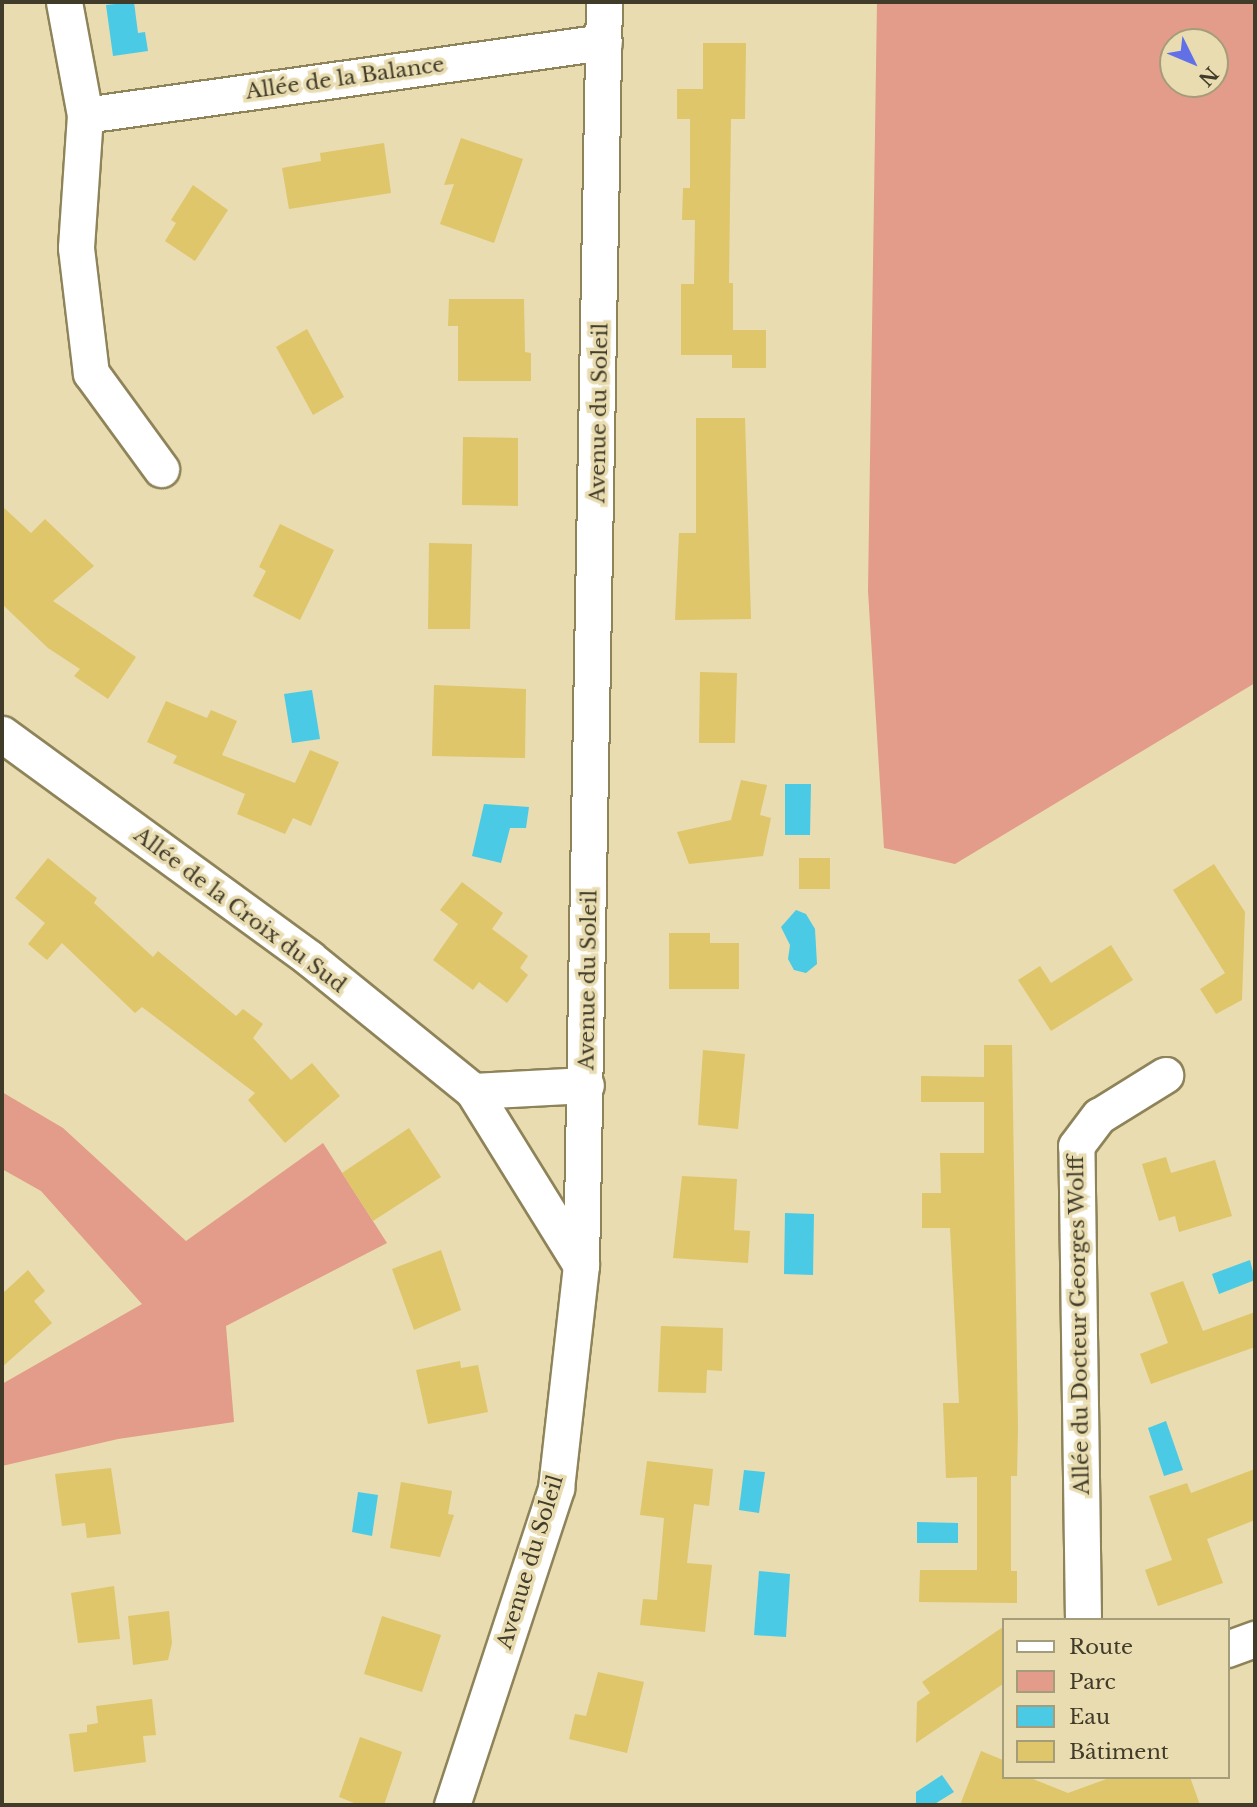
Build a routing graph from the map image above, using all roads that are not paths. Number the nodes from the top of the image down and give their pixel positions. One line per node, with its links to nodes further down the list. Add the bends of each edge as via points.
1 (64, 2): 4 (street)
2 (604, 2): 3 (street, Avenue du Soleil)
3 (604, 42): 4 (street, Allée de la Balance); 8 (street, Avenue du Soleil)
4 (85, 115): 5 (street, via 76,247 91,373)
5 (162, 469)
6 (2, 734): 9 (street, Allée de la Croix du Sud, via 309,958)
7 (1165, 1075): 11 (street, Allée du Docteur Georges Wolff, via 1099,1116 1076,1146)
8 (586, 1085): 9 (street); 10 (street, Avenue du Soleil)
9 (473, 1091): 10 (street, Allée de la Croix du Sud)
10 (581, 1265): 14 (street, Avenue du Soleil, via 556,1488)
11 (1083, 1618)
12 (1255, 1639): 13 (street)
13 (1229, 1648)
14 (452, 1805)

